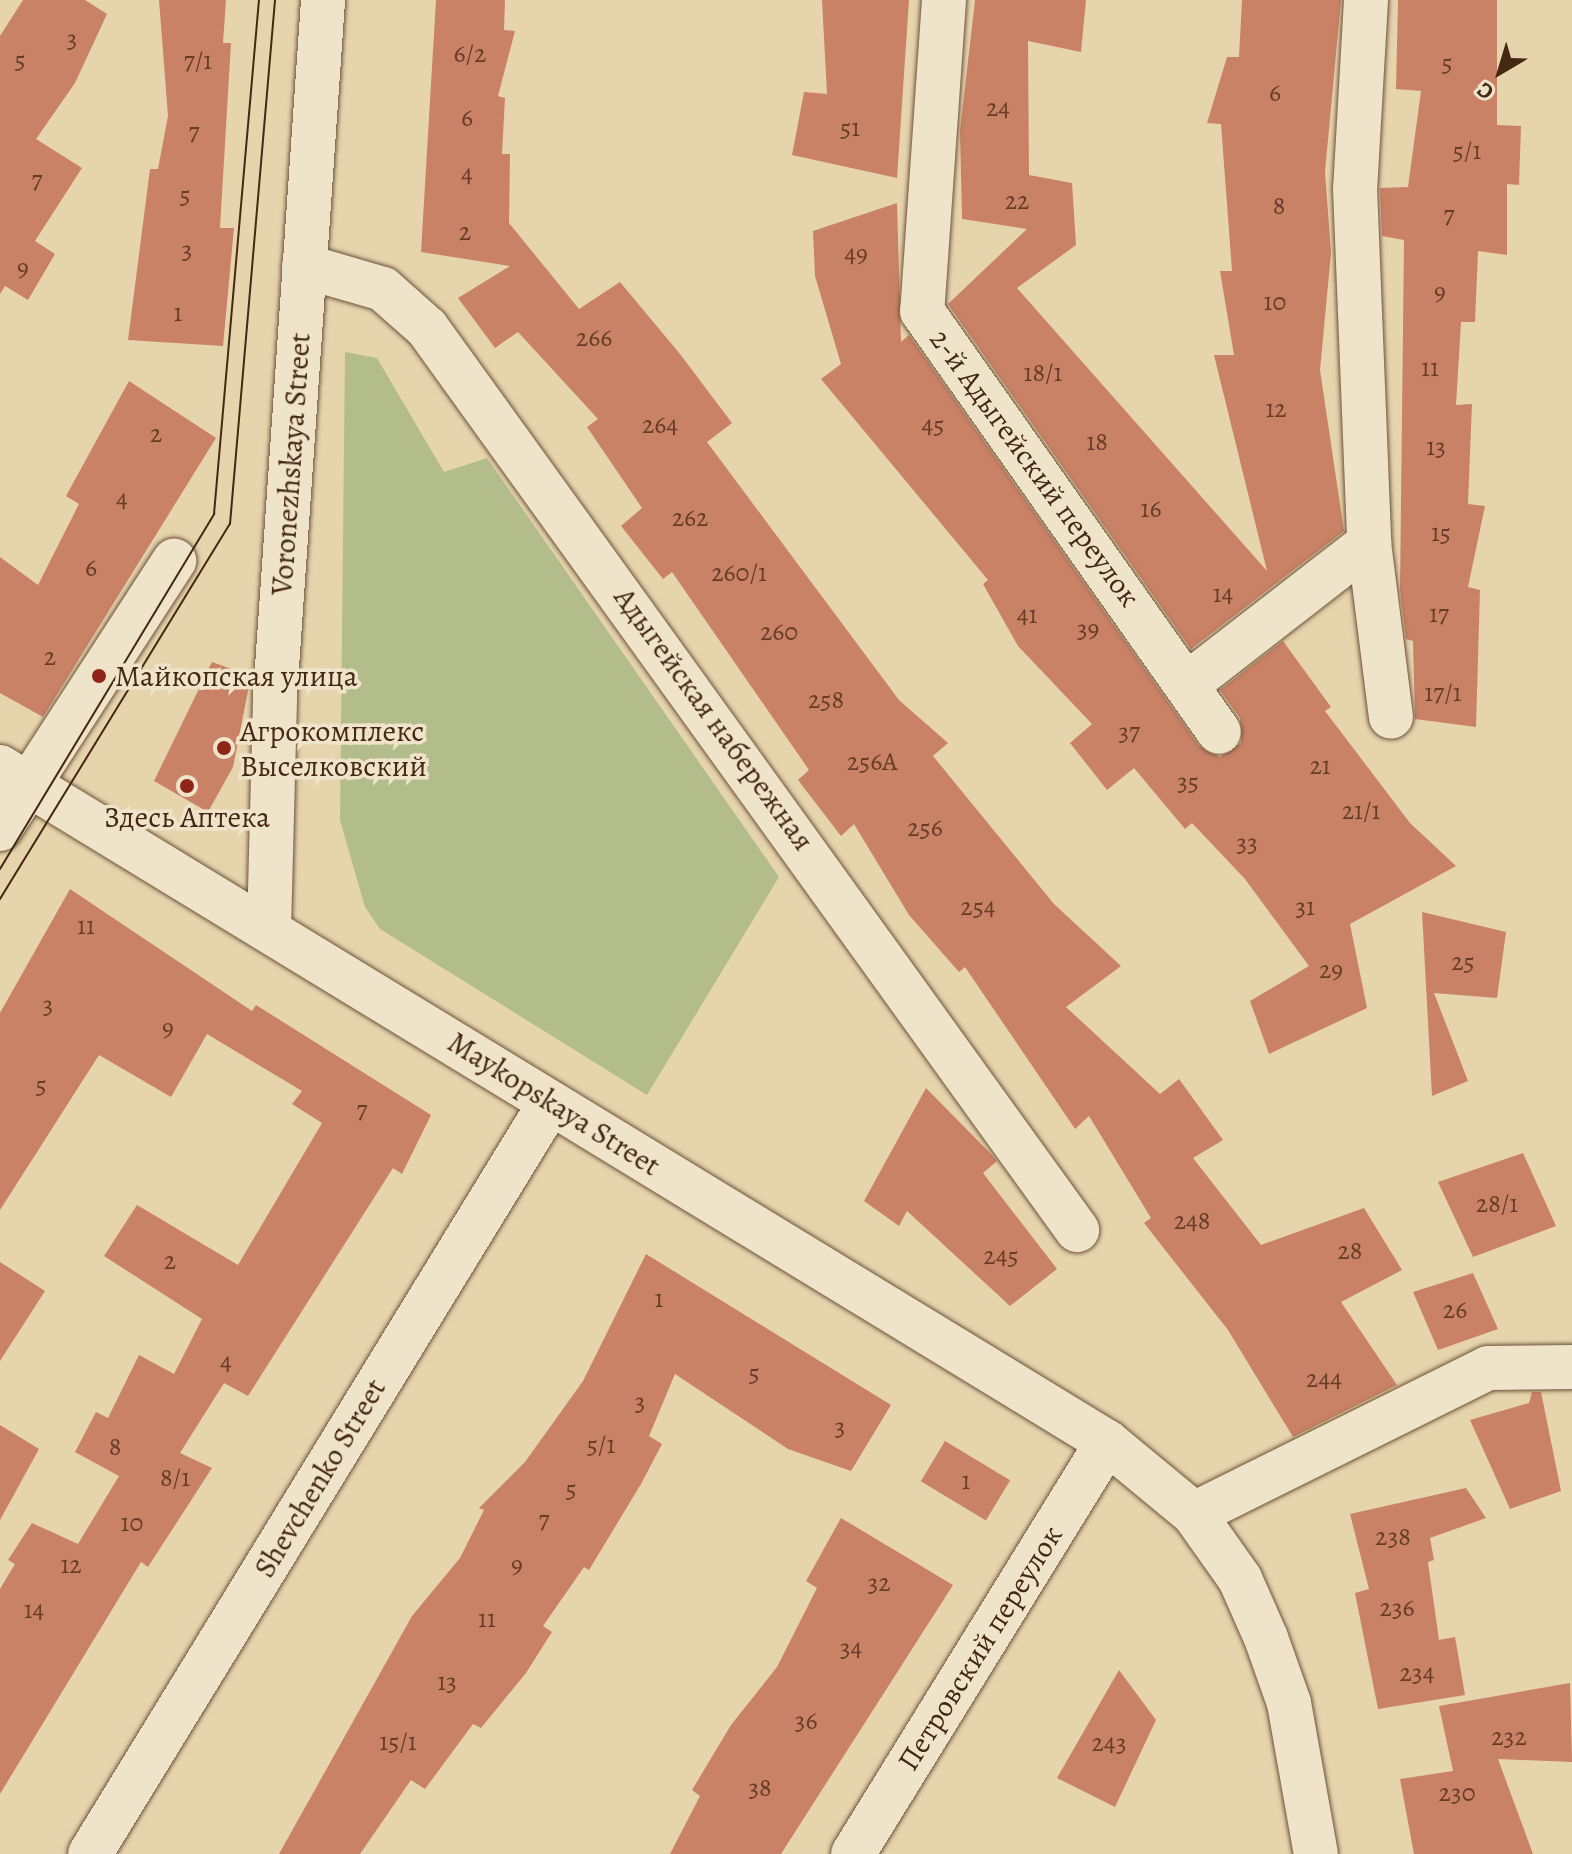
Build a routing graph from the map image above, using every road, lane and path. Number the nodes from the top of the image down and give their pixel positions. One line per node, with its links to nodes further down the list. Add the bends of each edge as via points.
1 (323, 0): 4 (street, Voronezhskaya Street)
2 (944, 0): 7 (street, 2-й Адыгейский переулок, via 922,311)
3 (1366, 0): 5 (street, via 1355,188)
4 (304, 266): 12 (street, Voronezhskaya Street, via 275,696); 14 (street, Адыгейская набережная, via 383,289 427,328 868,930)
5 (1369, 543): 7 (street); 8 (street)
6 (174, 561): 10 (street)
7 (1190, 682): 9 (street, 2-й Адыгейский переулок)
8 (1391, 717)
9 (1219, 732)
10 (25, 783): 11 (street); 12 (street, Maykopskaya Street)
11 (0, 829)
12 (269, 929): 13 (street, Maykopskaya Street)
13 (550, 1103): 16 (street, Maykopskaya Street); 18 (street, Shevchenko Street)
14 (1077, 1230)
15 (1572, 1367): 17 (street, via 1488,1368)
16 (1107, 1442): 17 (street, Maykopskaya Street); 19 (street, Петровский переулок)
17 (1194, 1514): 20 (street, Maykopskaya Street, via 1240,1579 1275,1664)
18 (90, 1854)
19 (853, 1854)
20 (1316, 1854)

